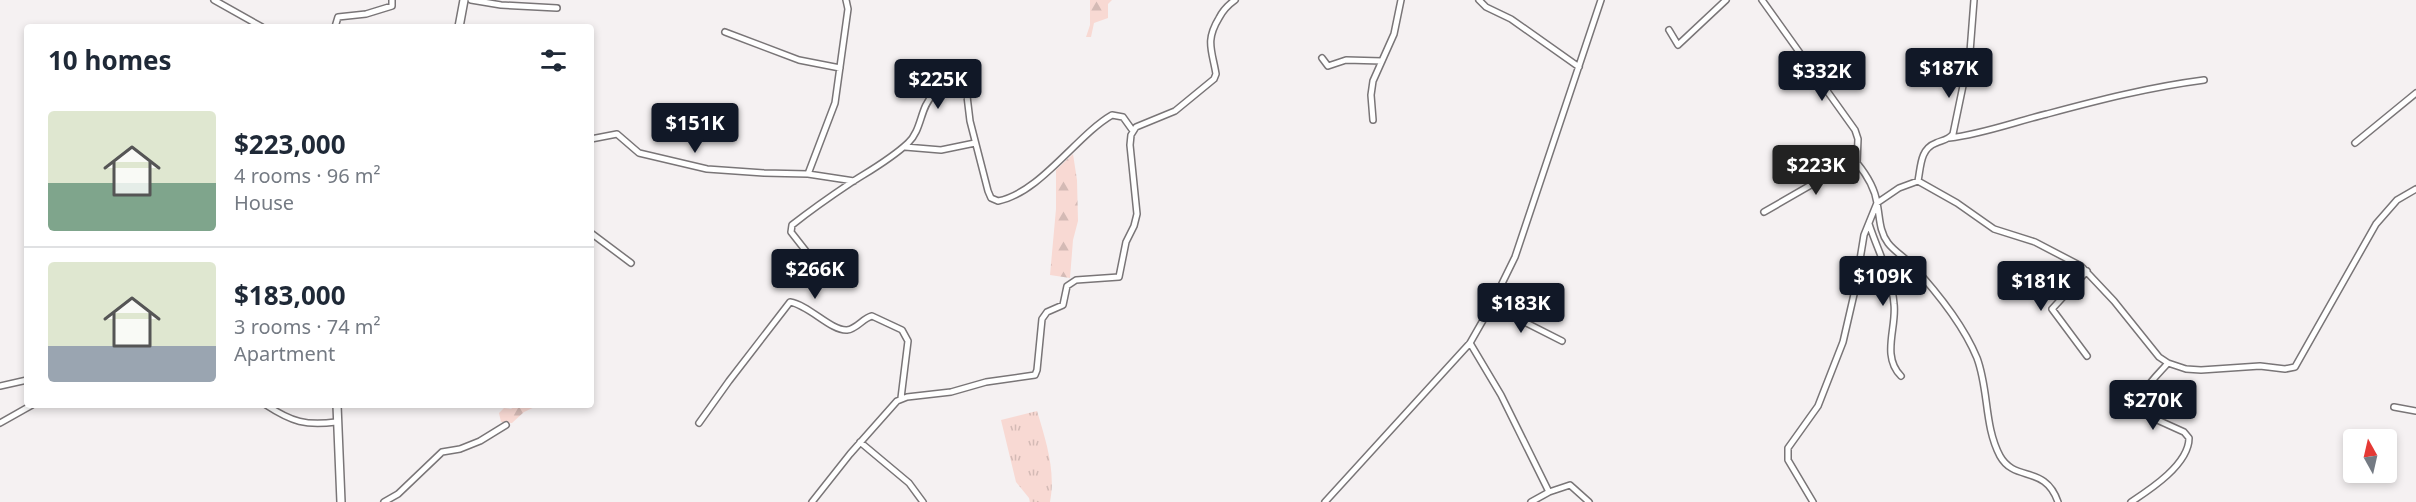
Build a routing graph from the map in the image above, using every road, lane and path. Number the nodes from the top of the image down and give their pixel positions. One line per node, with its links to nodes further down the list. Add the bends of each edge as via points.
1 (213, 0): 16 (street)
2 (392, 0): 17 (street, via 392,6 338,17)
3 (464, 0): 18 (street)
4 (471, 0): 15 (street)
5 (846, 0): 23 (street)
6 (1223, 0): 14 (street)
7 (1235, 0): 14 (street)
8 (1401, 0): 22 (street, via 1394,34)
9 (1479, 0): 24 (street)
10 (1601, 0): 24 (street)
11 (1726, 0): 19 (street, via 1678,45)
12 (1762, 0): 34 (street, via 1855,130)
13 (1975, 0): 30 (street, via 1970,52)
14 (1227, 6): 28 (street, via 1211,30 1214,79 1174,111)
15 (557, 8)
16 (257, 24)
17 (336, 24)
18 (460, 24)
19 (1669, 30)
20 (725, 32): 23 (street, via 799,60)
21 (1322, 58): 22 (street, via 1328,66 1346,60)
22 (1382, 61): 27 (street, via 1373,81)
23 (840, 68): 35 (street, via 835,104)
24 (1579, 68): 46 (street, via 1515,257)
25 (2204, 81): 30 (street, via 2152,88)
26 (2416, 93): 32 (street)
27 (1373, 120)
28 (1133, 131): 31 (street, via 1123,117 1112,115 1044,174 998,201 991,198); 54 (street, via 1130,145 1137,214 1126,242 1121,274 1116,278 1076,280 1067,286 1063,305 1047,312 1042,319 1035,375)
29 (594, 138): 35 (street, via 617,134 639,153 707,169)
30 (1949, 138): 37 (street, via 1923,152)
31 (975, 143): 33 (street, via 941,150); 33 (street, via 967,96 961,91 942,90 933,95 921,124)
32 (2355, 143)
33 (904, 147): 36 (street)
34 (1856, 159): 39 (street); 40 (street)
35 (808, 174): 36 (street)
36 (854, 181): 43 (street, via 792,225 791,232)
37 (1918, 181): 39 (street); 45 (street, via 1994,229 2055,250)
38 (2416, 189): 50 (street, via 2397,200 2376,224 2295,367 2201,370)
39 (1877, 203): 41 (street); 75 (street, via 1888,243 1943,303 1976,356 2001,458 2009,467 2046,482)
40 (1764, 212)
41 (1869, 224): 51 (street, via 1895,305 1891,347); 74 (street, via 1843,342 1818,406 1788,448 1788,460)
42 (594, 236): 44 (street)
43 (809, 255)
44 (631, 263)
45 (2087, 272): 49 (street, via 2052,309); 50 (street)
46 (1491, 305): 47 (street); 48 (street)
47 (1562, 341)
48 (1470, 343): 65 (street, via 1501,395); 71 (street)
49 (2087, 356)
50 (2168, 363): 76 (street, via 2138,402 2139,407 2184,432 2189,443 2165,478)
51 (1901, 376)
52 (24, 381): 53 (street)
53 (0, 386)
54 (901, 398): 62 (street, via 908,341 902,330 872,316 851,329 839,329 790,302); 64 (street)
55 (2394, 407): 59 (street)
56 (27, 408): 61 (street)
57 (271, 408): 60 (street, via 294,421 313,425)
58 (337, 408): 60 (street)
59 (2416, 411)
60 (336, 422): 67 (street)
61 (0, 423)
62 (699, 423)
63 (506, 425): 68 (street, via 460,449 442,452 398,494)
64 (860, 442): 69 (street); 70 (street, via 909,483)
65 (1549, 492): 66 (street); 73 (street, via 1570,485)
66 (1541, 500): 72 (street)
67 (341, 502)
68 (384, 502)
69 (812, 502)
70 (923, 502)
71 (1324, 502)
72 (1531, 502)
73 (1589, 502)
74 (1813, 502)
75 (2058, 502)
76 (2131, 502)

